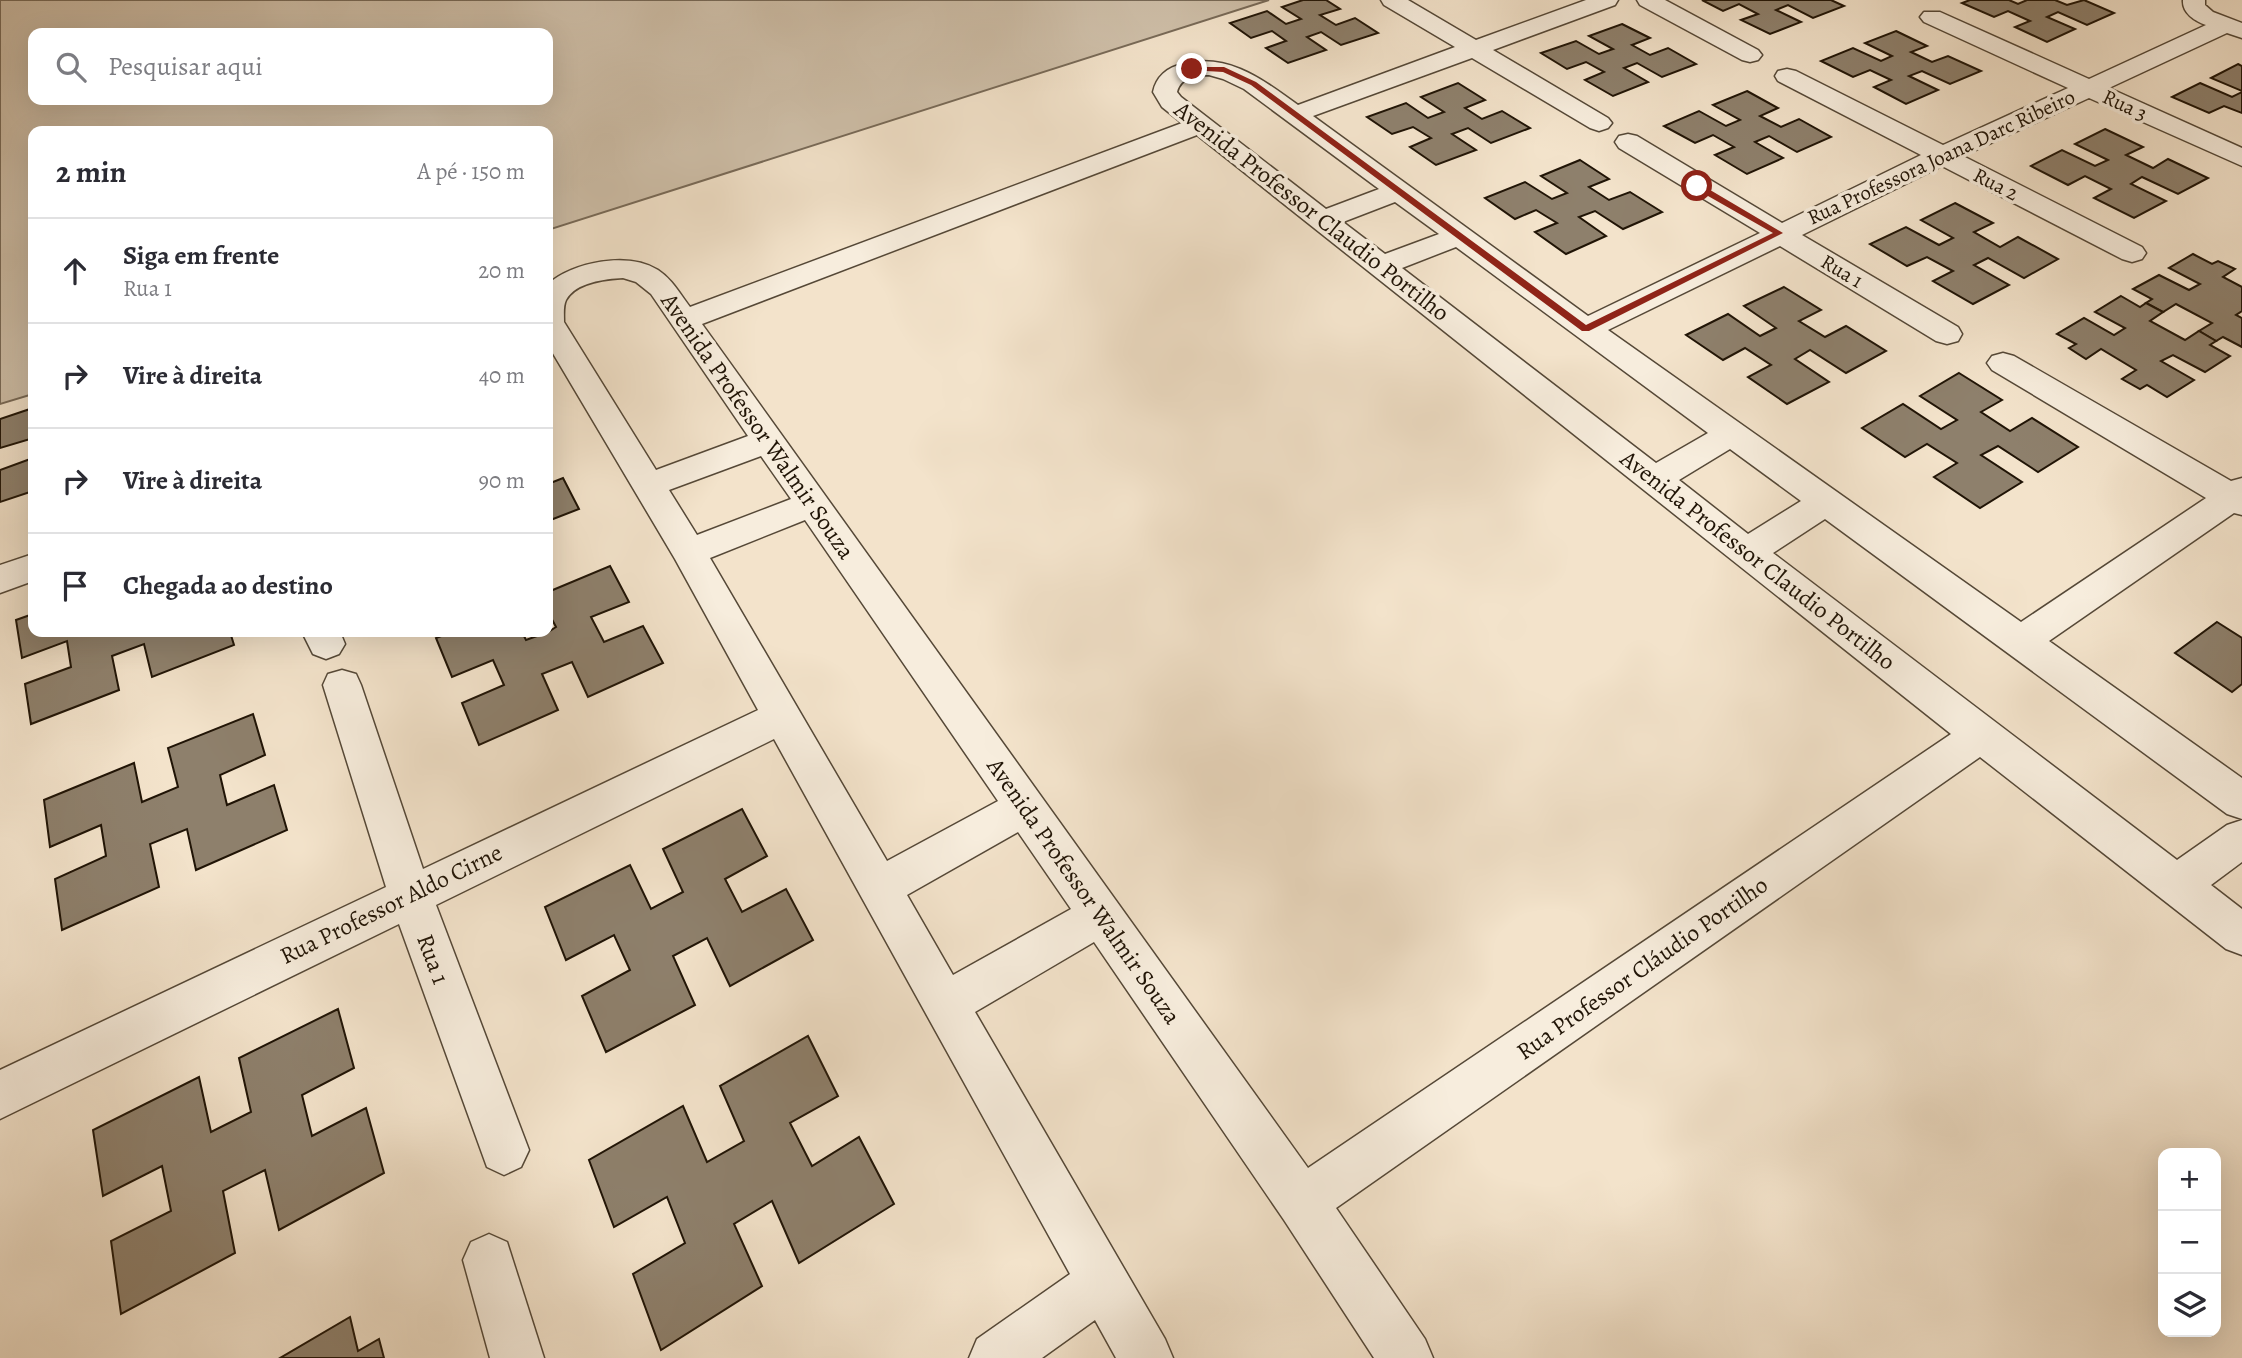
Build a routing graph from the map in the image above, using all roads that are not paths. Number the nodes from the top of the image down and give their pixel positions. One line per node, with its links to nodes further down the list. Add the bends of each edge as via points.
1 (1392, 0): 7 (street)
2 (1606, 0): 7 (street)
3 (1648, 0): 8 (street)
4 (2194, 0): 6 (street, via 2194,8 2205,17)
5 (1932, 17): 10 (street, Rua 3)
6 (2233, 29): 10 (street, Rua Professora Joana Darc Ribeiro)
7 (1475, 49): 11 (street); 12 (street)
8 (1750, 55)
9 (1787, 76): 15 (street, Rua 2)
10 (2088, 88): 15 (street, Rua Professora Joana Darc Ribeiro); 16 (street, Rua 3)
11 (1296, 114): 13 (street, Avenida Professor Claudio Portilho, via 1238,74 1207,68 1182,72 1167,83 1165,92); 17 (street, Avenida Professor Claudio Portilho)
12 (1599, 123)
13 (1201, 125): 18 (street, Avenida Professor Claudio Portilho); 24 (street)
14 (1628, 142): 19 (street, Rua 1)
15 (1941, 156): 19 (street, Rua Professora Joana Darc Ribeiro); 21 (street, Rua 2)
16 (2242, 158)
17 (1399, 191): 18 (street); 20 (street, Avenida Professor Claudio Portilho)
18 (1323, 220): 22 (street, Avenida Professor Claudio Portilho)
19 (1779, 233): 25 (street, Rua Professora Joana Darc Ribeiro); 26 (street, Rua 1)
20 (1460, 236): 22 (street); 25 (street, Avenida Professor Claudio Portilho)
21 (2132, 253)
22 (1381, 266): 32 (street, Avenida Professor Claudio Portilho)
23 (553, 296): 24 (street, Avenida Professor Walmir Souza, via 568,282 587,274 611,270 644,273)
24 (685, 320): 31 (street, Avenida Professor Walmir Souza)
25 (1586, 329): 30 (street, Avenida Professor Claudio Portilho)
26 (1947, 334)
27 (553, 338): 29 (street, Avenida Professor Walmir Souza)
28 (2003, 363): 34 (street)
29 (563, 377): 33 (street, Avenida Professor Walmir Souza)
30 (1731, 434): 32 (street); 35 (street, Avenida Professor Claudio Portilho)
31 (769, 441): 33 (street); 36 (street, Avenida Professor Walmir Souza)
32 (1654, 479): 38 (street, Avenida Professor Claudio Portilho)
33 (649, 485): 37 (street, Avenida Professor Walmir Souza)
34 (2238, 497): 41 (street)
35 (1826, 501): 38 (street); 41 (street, Avenida Professor Claudio Portilho)
36 (813, 504): 37 (street); 46 (street, Avenida Professor Walmir Souza)
37 (690, 551): 43 (street, Avenida Professor Walmir Souza)
38 (1747, 551): 44 (street, Avenida Professor Claudio Portilho)
39 (28, 569): 40 (street)
40 (0, 579)
41 (2021, 641): 45 (street, Avenida Professor Claudio Portilho)
42 (342, 685): 50 (street, Rua 1)
43 (783, 716): 49 (street, Avenida Professor Walmir Souza); 50 (street, Rua Professor Aldo Cirne)
44 (1981, 734): 48 (street, Avenida Professor Claudio Portilho); 56 (street, Rua Professor Cláudio Portilho)
45 (2242, 801)
46 (1025, 807): 49 (street); 51 (street, Avenida Professor Walmir Souza)
47 (2242, 838): 48 (street)
48 (2177, 885): 52 (street, Avenida Professor Claudio Portilho)
49 (881, 887): 53 (street, Avenida Professor Walmir Souza)
50 (410, 895): 54 (street, Rua Professor Aldo Cirne); 55 (street, Rua 1)
51 (1101, 915): 53 (street); 56 (street, Avenida Professor Walmir Souza)
52 (2242, 935)
53 (946, 1004): 58 (street, Avenida Professor Walmir Souza)
54 (0, 1095)
55 (504, 1150)
56 (1302, 1202): 62 (street, Avenida Professor Walmir Souza)
57 (489, 1260): 59 (street)
58 (1103, 1283): 60 (street); 61 (street, Avenida Professor Walmir Souza)
59 (517, 1358)
60 (996, 1358)
61 (1146, 1358)
62 (1406, 1358)

